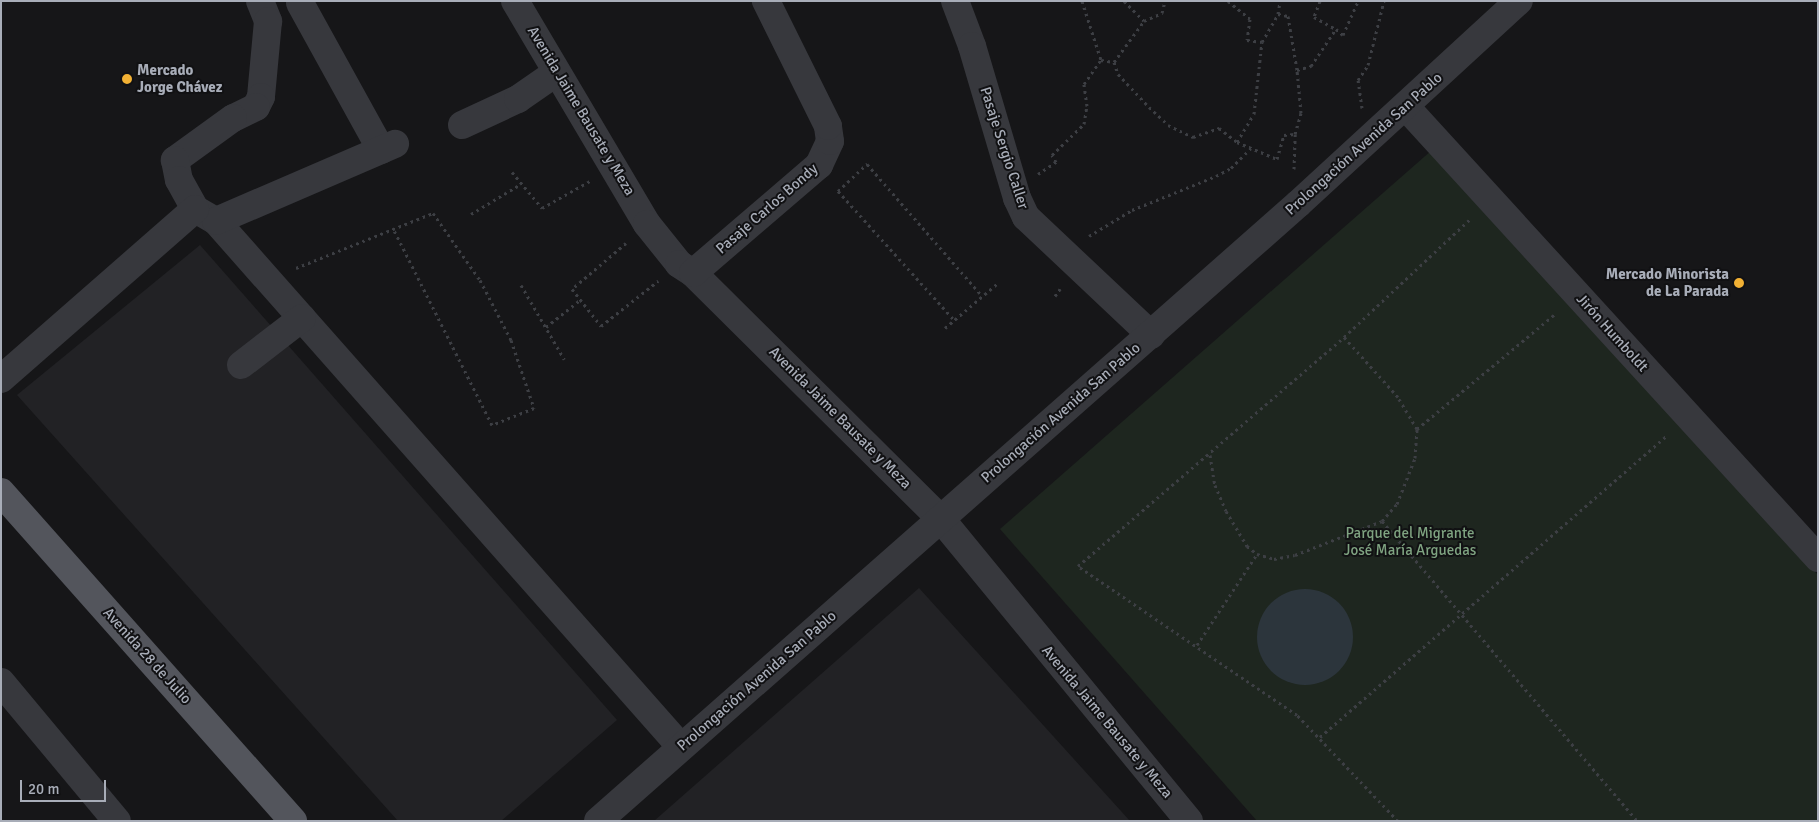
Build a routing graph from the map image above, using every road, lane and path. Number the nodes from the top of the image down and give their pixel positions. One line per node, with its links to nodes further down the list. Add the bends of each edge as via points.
1 (260, 1): 35 (street, via 268,21 261,97 256,107 234,118 175,160 179,180)
2 (515, 1): 22 (street, Avenida Jaime Bausate y Meza)
3 (766, 1): 29 (street, Pasaje Carlos Bondy, via 828,126 830,141 826,155)
4 (955, 1): 32 (street, Pasaje Sergio Caller, via 972,46)
5 (1082, 1): 19 (path)
6 (1124, 1): 16 (path)
7 (1164, 1): 16 (path, via 1162,13)
8 (1228, 1): 18 (path, via 1250,19 1247,40)
9 (1280, 1): 15 (path)
10 (1320, 1): 17 (path, via 1314,17)
11 (1358, 1): 17 (path, via 1343,35)
12 (1384, 1): 26 (path, via 1368,65 1358,80)
13 (1520, 1): 23 (street, Prolongación Avenida San Pablo)
14 (300, 3): 35 (street, via 388,147)
15 (1278, 14): 18 (path); 21 (path, via 1288,16)
16 (1144, 21): 20 (path)
17 (1336, 29): 21 (path, via 1311,66)
18 (1262, 42): 25 (path, via 1254,114)
19 (1101, 60): 20 (path); 32 (path, via 1084,84 1087,106 1084,124 1052,155 1056,162)
20 (1114, 62): 25 (path, via 1118,74 1168,125 1193,137 1219,128)
21 (1297, 70): 27 (path, via 1301,113 1295,134 1284,135 1277,159)
22 (557, 72): 24 (street, via 518,99); 28 (street, Avenida Jaime Bausate y Meza)
23 (1406, 107): 26 (street, Prolongación Avenida San Pablo); 63 (street, Jirón Humboldt)
24 (462, 125)
25 (1237, 142): 27 (path)
26 (1366, 144): 51 (street, Prolongación Avenida San Pablo)
27 (1251, 148): 39 (path, via 1231,168 1216,176 1107,223)
28 (614, 168): 31 (path, via 542,208); 37 (street, Avenida Jaime Bausate y Meza)
29 (815, 169): 33 (path); 40 (street, Pasaje Carlos Bondy)
30 (512, 172): 31 (path)
31 (521, 184): 34 (path)
32 (1014, 189): 39 (street, Pasaje Sergio Caller, via 1026,217)
33 (838, 191): 44 (path, via 868,164); 48 (path)
34 (471, 214)
35 (205, 215): 41 (street); 55 (street)
36 (1473, 216): 52 (path)
37 (648, 224): 40 (street, Avenida Jaime Bausate y Meza); 45 (path, via 572,289)
38 (394, 230): 38 (path, via 433,213 480,280 510,340 534,408 492,425); 41 (path)
39 (1067, 257): 51 (street, Pasaje Sergio Caller)
40 (686, 269): 45 (path, via 601,326); 60 (street, Avenida Jaime Bausate y Meza)
41 (268, 279): 47 (street)
42 (998, 283): 44 (path)
43 (521, 285): 49 (path)
44 (982, 296): 48 (path)
45 (580, 300): 49 (path)
46 (1558, 311): 56 (path)
47 (302, 318): 54 (street); 68 (street)
48 (954, 320): 50 (path)
49 (546, 327): 53 (path)
50 (945, 328)
51 (1151, 335): 60 (street, Prolongación Avenida San Pablo)
52 (1344, 337): 56 (path, via 1398,397); 58 (path)
53 (564, 359)
54 (242, 365)
55 (1, 379)
56 (1417, 429): 61 (path, via 1415,458 1397,504)
57 (1670, 432): 64 (path)
58 (1210, 454): 62 (path, via 1215,485 1226,511 1247,546); 65 (path, via 1078,566)
59 (1, 492): 70 (main road, Avenida 28 de Julio)
60 (941, 519): 68 (street, Prolongación Avenida San Pablo); 72 (street, Avenida Jaime Bausate y Meza)
61 (1382, 520): 62 (path, via 1295,556 1274,559); 64 (path)
62 (1257, 554): 65 (path)
63 (1818, 558)
64 (1462, 614): 67 (path); 74 (path)
65 (1197, 645): 67 (path, via 1297,715)
66 (1, 682): 69 (street)
67 (1320, 737): 73 (path)
68 (681, 747): 71 (street, Prolongación Avenida San Pablo)
69 (117, 821)
70 (293, 821)
71 (598, 821)
72 (1189, 821)
73 (1398, 821)
74 (1636, 821)

